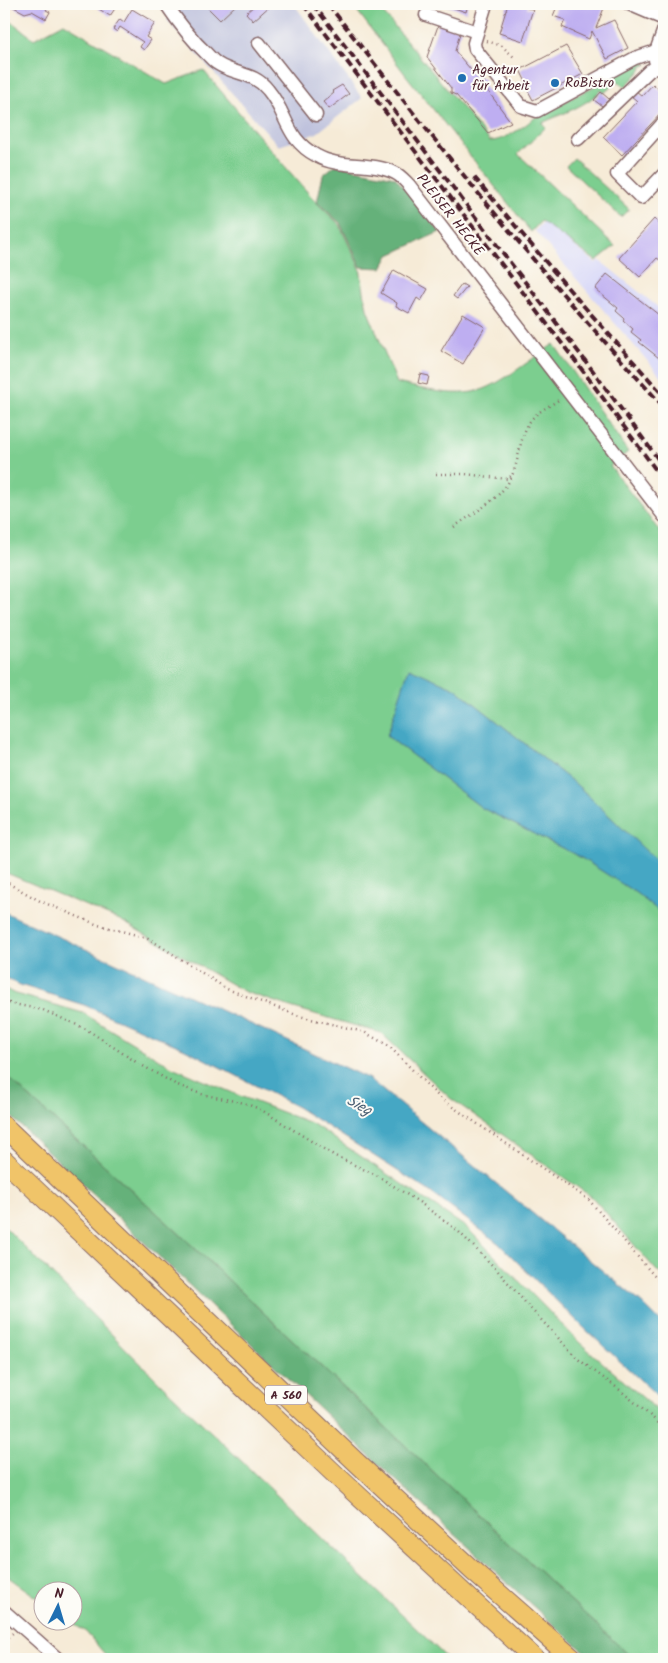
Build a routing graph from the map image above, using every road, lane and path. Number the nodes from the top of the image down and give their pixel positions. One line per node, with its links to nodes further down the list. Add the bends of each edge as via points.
1 (166, 4): 13 (street, via 178,23 218,64)
2 (486, 4): 7 (street)
3 (629, 4): 5 (street)
4 (426, 15): 7 (street)
5 (664, 19)
6 (664, 30): 9 (street)
7 (477, 34): 9 (street, via 475,49 521,106 537,111 636,58); 10 (path, via 502,46)
8 (259, 42): 11 (street)
9 (656, 51): 12 (street, via 655,62)
10 (516, 59)
11 (276, 65): 13 (street); 14 (street)
12 (662, 68): 16 (street, via 650,70)
13 (258, 79): 18 (street, PLEISER HECKE, via 269,90 296,140 308,151 336,162 382,168 409,185)
14 (316, 115)
15 (664, 122): 17 (street, via 617,174 641,198)
16 (578, 139)
17 (664, 174)
18 (569, 393): 20 (path, via 532,420); 21 (street, PLEISER HECKE)
19 (436, 474): 20 (path, via 507,479)
20 (512, 476): 22 (path, via 488,503)
21 (664, 516)
22 (454, 527)
23 (4, 881): 27 (path, via 40,901 98,925 148,938 227,989 299,1016 364,1032 389,1046 442,1099 589,1200)
24 (4, 1002): 28 (path, via 42,1010 86,1029 174,1084 260,1108 335,1156 376,1175 419,1202 478,1250 578,1358)
25 (4, 1126): 34 (highway, A 560, via 354,1460)
26 (4, 1160): 33 (highway, A 560)
27 (664, 1284)
28 (664, 1430)
29 (4, 1611): 32 (street)
30 (4, 1654): 31 (path)
31 (17, 1659)
32 (58, 1659)
33 (535, 1659)
34 (573, 1659)

